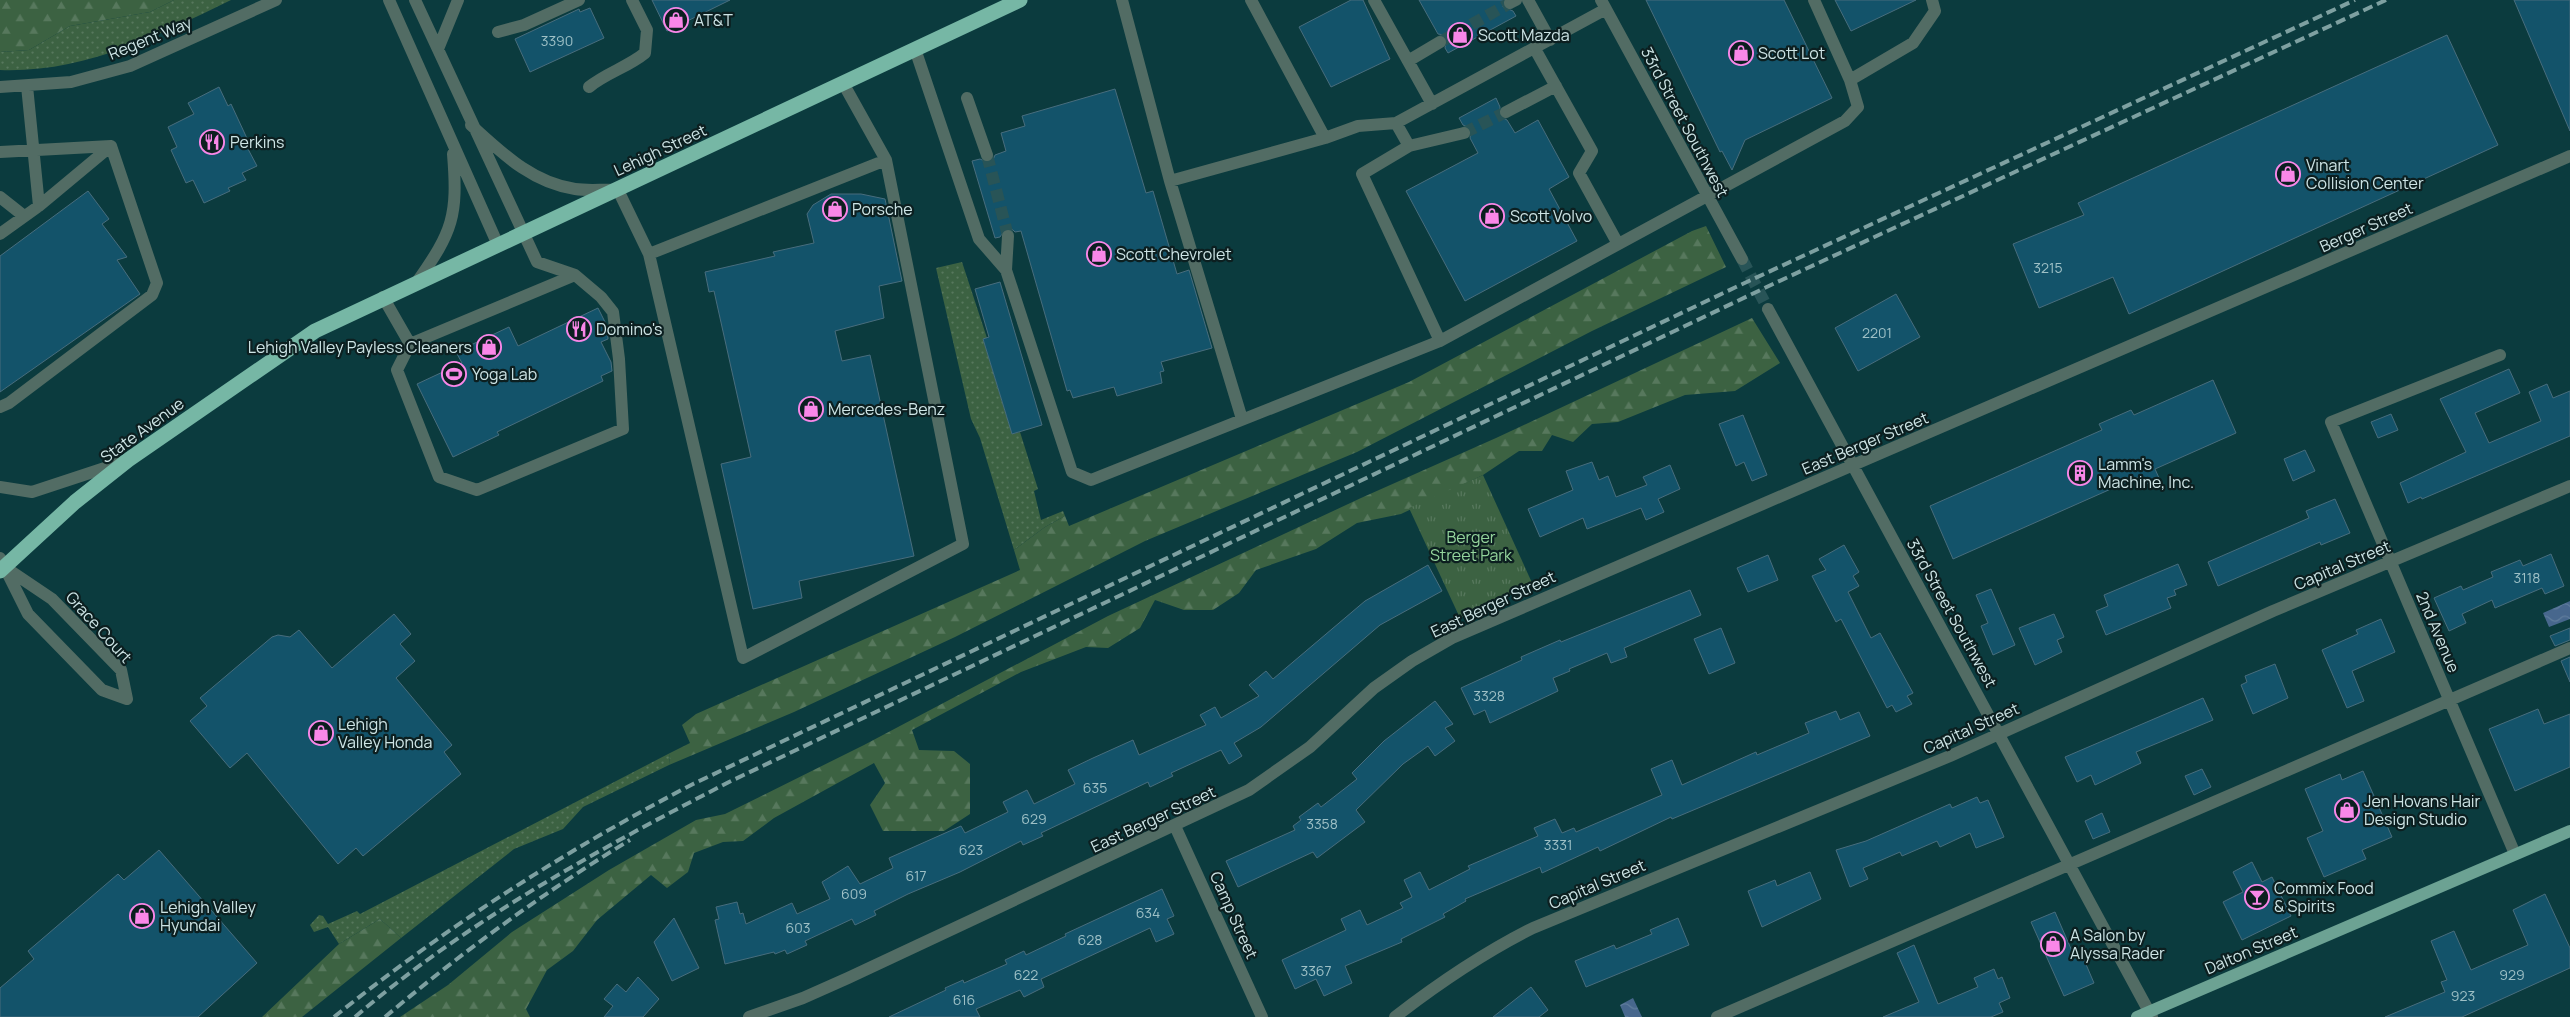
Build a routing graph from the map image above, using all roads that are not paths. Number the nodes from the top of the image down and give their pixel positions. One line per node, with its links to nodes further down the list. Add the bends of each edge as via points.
1 (276, 0): 24 (street, Regent Way, via 130,66 71,82)
2 (389, 0): 35 (street)
3 (415, 0): 18 (street)
4 (458, 0): 18 (street)
5 (580, 0): 15 (street, via 524,25)
6 (632, 0): 27 (street, via 647,30 645,53 600,77)
7 (1020, 0): 20 (highway, Lehigh Street)
8 (1122, 0): 43 (street)
9 (1251, 0): 34 (street)
10 (1374, 0): 21 (street)
11 (1528, 0): 16 (street)
12 (1814, 0): 22 (street)
13 (1932, 0): 22 (street, via 1935,11 1913,43)
14 (1603, 4): 16 (street); 45 (street, 33rd Street Southwest)
15 (498, 32)
16 (1550, 40): 19 (street)
17 (1440, 42): 21 (street)
18 (438, 49): 32 (street)
19 (1535, 49): 25 (street); 29 (street)
20 (915, 50): 23 (highway, Lehigh Street); 56 (street, via 979,239)
21 (1408, 60): 29 (street)
22 (1850, 80): 45 (street, via 1858,107 1845,121)
23 (843, 83): 42 (street); 44 (highway, Lehigh Street)
24 (28, 86): 26 (street, Regent Way); 38 (street)
25 (1556, 86): 30 (street); 52 (street, via 1592,151 1579,173)
26 (0, 87)
27 (589, 87)
28 (967, 98): 40 (street)
29 (1432, 104): 31 (street)
30 (1506, 112)
31 (1396, 123): 34 (street, via 1358,126); 37 (street)
32 (471, 125): 44 (street, via 514,164 545,182 575,189); 49 (street)
33 (1464, 133): 37 (street)
34 (1325, 138): 43 (street)
35 (452, 144): 53 (street); 59 (street, via 454,206 450,228 442,248)
36 (111, 146): 38 (street); 47 (street); 66 (street, via 157,283 152,295)
37 (1409, 146): 63 (street, via 1362,174)
38 (35, 149): 39 (street); 47 (street)
39 (0, 152)
40 (987, 155)
41 (2570, 156): 58 (street, Berger Street)
42 (886, 160): 54 (street); 54 (street, via 963,544 743,658)
43 (1170, 182): 67 (street)
44 (618, 190): 49 (highway, Lehigh Street); 54 (street)
45 (1707, 196): 52 (street); 55 (street, 33rd Street Southwest)
46 (0, 197): 48 (street)
47 (39, 206): 48 (street)
48 (24, 216): 50 (street)
49 (525, 233): 53 (highway, Lehigh Street); 57 (street, via 537,262)
50 (0, 234)
51 (1008, 236): 56 (street)
52 (1618, 244): 63 (street)
53 (498, 245): 59 (highway, Lehigh Street)
54 (649, 254)
55 (1742, 259)
56 (1006, 270): 67 (street, via 1072,472 1091,480)
57 (575, 275): 64 (street); 64 (street, via 613,312 623,429 614,433 476,490 439,477 396,370)
58 (2286, 280): 69 (street, East Berger Street)
59 (417, 282): 60 (highway, Lehigh Street)
60 (384, 297): 62 (highway, Lehigh Street); 64 (street)
61 (1768, 309): 69 (street, 33rd Street Southwest)
62 (315, 330): 68 (highway, State Avenue)
63 (1440, 342): 67 (street)
64 (410, 344)
65 (2500, 355): 72 (street, 2nd Avenue, via 2331,422)
66 (0, 407)
67 (1242, 419)
68 (128, 460): 70 (street, via 32,492); 73 (highway, State Avenue)
69 (1854, 466): 76 (street, 33rd Street Southwest); 77 (street, East Berger Street, via 1452,638 1374,688 1280,770 1249,790)
70 (0, 486)
71 (2570, 486): 72 (street, Capital Street)
72 (2390, 562): 75 (street, 2nd Avenue); 76 (street, Capital Street)
73 (1, 565): 73 (street, Grace Court, via 28,614 102,690 127,699 121,670 52,600)
74 (2570, 648): 75 (street)
75 (2450, 701): 79 (street, 2nd Avenue); 80 (street)
76 (1999, 734): 80 (street, 33rd Street Southwest); 84 (street, Capital Street, via 1533,928 1486,952)
77 (1176, 826): 82 (street, East Berger Street, via 848,978); 83 (street, Camp Street)
78 (2570, 831): 79 (main road, Dalton Street)
79 (2515, 854): 81 (main road, Dalton Street)
80 (2070, 865): 81 (street, 33rd Street Southwest); 85 (street)
81 (2151, 1014): 86 (main road, Dalton Street)
82 (749, 1017)
83 (1262, 1017)
84 (1395, 1017)
85 (1718, 1017)
86 (2137, 1017)

